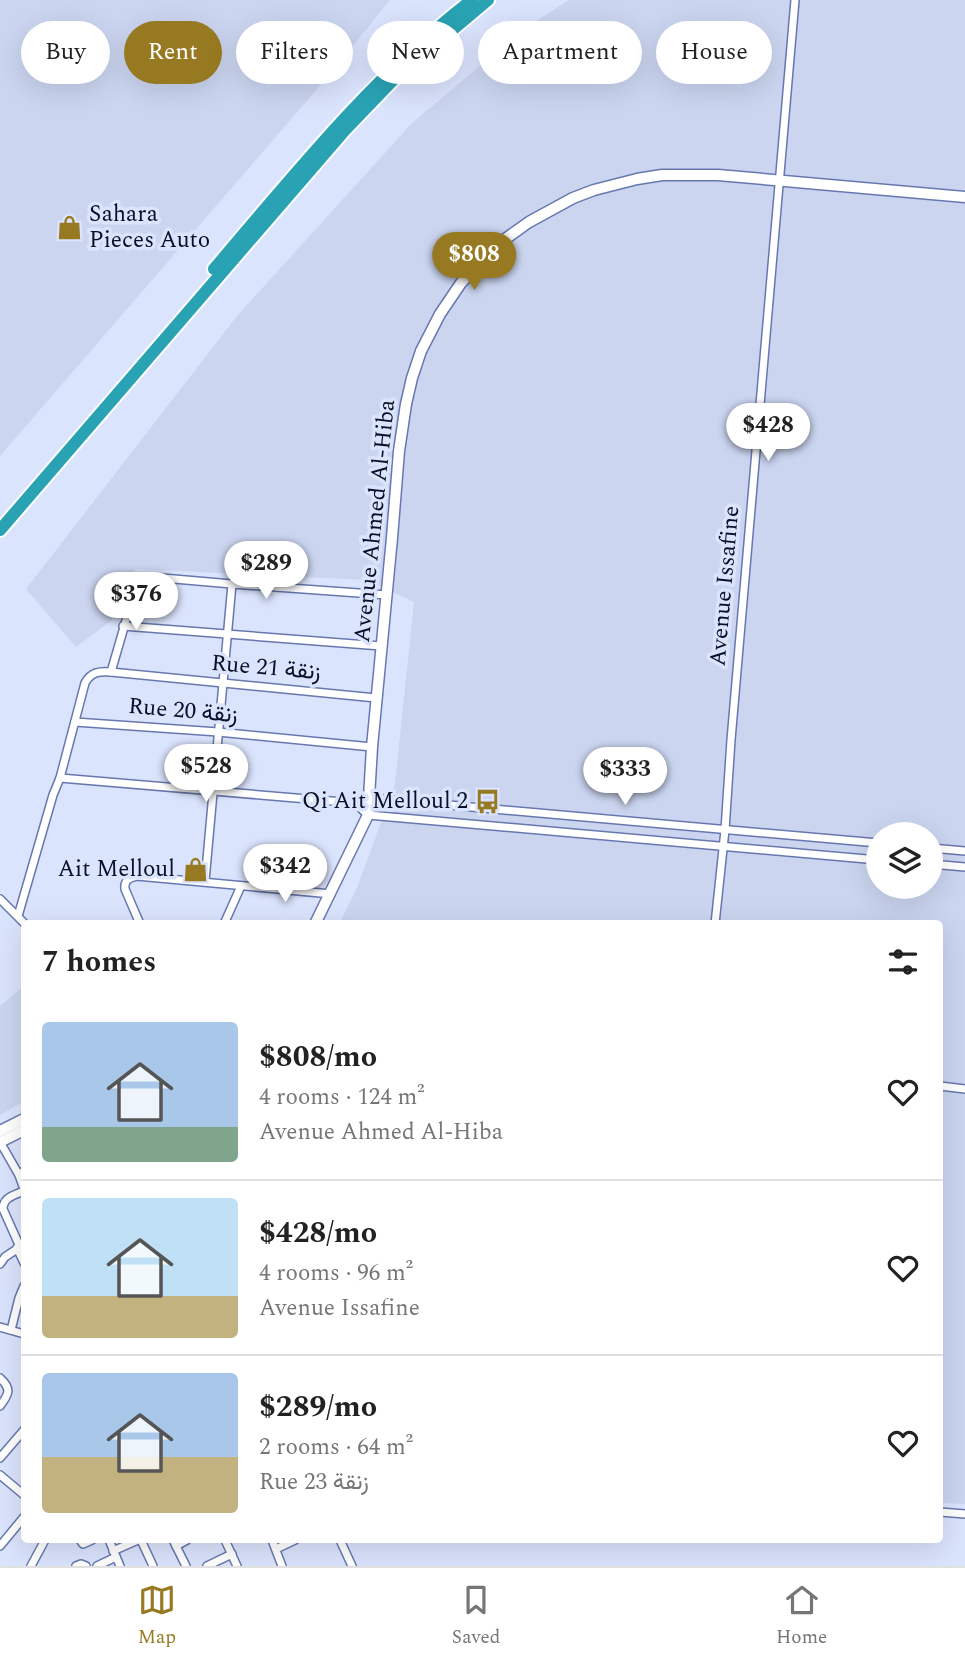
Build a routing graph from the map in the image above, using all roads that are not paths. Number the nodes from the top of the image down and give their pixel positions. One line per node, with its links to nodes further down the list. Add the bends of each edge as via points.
1 (472, 0): 6 (highway, via 410,51 327,136)
2 (488, 0): 7 (highway, via 394,79 345,130)
3 (795, 0): 4 (street, Avenue Issafine)
4 (780, 181): 5 (street, Avenue Ahmed Al-Hiba); 9 (street, Avenue Ahmed Al-Hiba, via 672,175 594,190 521,228 473,270 440,314 412,378 399,451); 26 (street, Avenue Issafine)
5 (965, 197)
6 (0, 517)
7 (0, 530)
8 (232, 584): 9 (street); 10 (street, via 145,578 136,586); 11 (street)
9 (387, 595): 12 (street, Avenue Ahmed Al-Hiba)
10 (123, 626): 11 (street); 13 (street)
11 (227, 634): 12 (street); 14 (street)
12 (381, 646): 15 (street, Avenue Ahmed Al-Hiba)
13 (111, 672): 14 (street, Rue 21 زنقة); 16 (street, via 88,677)
14 (223, 683): 15 (street, Rue 21 زنقة); 17 (street)
15 (376, 698): 18 (street, Avenue Ahmed Al-Hiba)
16 (75, 722): 17 (street, Rue 20 زنقة); 19 (street)
17 (218, 732): 18 (street, Rue 20 زنقة); 20 (street)
18 (372, 747): 21 (street, Avenue Ahmed Al-Hiba)
19 (60, 778): 20 (street); 40 (street)
20 (213, 791): 22 (street); 36 (street)
21 (370, 798): 22 (street); 23 (street); 24 (street, Avenue Ahmed Al-Hiba)
22 (355, 803): 24 (street)
23 (468, 808): 25 (street); 26 (street)
24 (368, 815): 25 (street); 38 (street, Avenue Ahmed Al-Hiba)
25 (467, 824): 28 (street)
26 (725, 830): 27 (street); 28 (street, Avenue Issafine)
27 (866, 842)
28 (723, 846): 32 (street); 45 (street, Avenue Issafine)
29 (943, 849): 30 (street)
30 (954, 850): 31 (street); 34 (street)
31 (965, 851)
32 (866, 859)
33 (943, 865): 34 (street)
34 (953, 866): 35 (street)
35 (965, 867)
36 (205, 881): 37 (street); 42 (street, via 128,879 125,888)
37 (242, 886): 38 (street); 43 (street)
38 (331, 894): 44 (street, Avenue Ahmed Al-Hiba)
39 (0, 899): 40 (street)
40 (18, 916): 41 (street)
41 (22, 920)
42 (138, 920)
43 (227, 920)
44 (317, 920)
45 (715, 920)
46 (943, 1086): 47 (street)
47 (965, 1089)
48 (21, 1120): 49 (street)
49 (0, 1131)
50 (21, 1132): 51 (street)
51 (0, 1142): 52 (street)
52 (21, 1172)
53 (21, 1192): 54 (street, via 8,1198 3,1209)
54 (21, 1246): 55 (street)
55 (0, 1265)
56 (21, 1293): 58 (street)
57 (0, 1328): 58 (street)
58 (11, 1330): 59 (street)
59 (21, 1333)
60 (0, 1378): 61 (street, via 8,1394)
61 (0, 1406)
62 (21, 1433): 63 (street)
63 (0, 1457)
64 (0, 1475): 65 (street)
65 (21, 1492)
66 (943, 1512): 67 (street)
67 (965, 1514)
68 (21, 1521): 78 (street)
69 (43, 1543): 82 (street)
70 (110, 1543): 80 (street)
71 (134, 1543): 80 (street)
72 (141, 1543): 87 (street)
73 (174, 1543): 88 (street)
74 (229, 1543): 81 (street)
75 (273, 1543): 79 (street)
76 (289, 1543): 79 (street)
77 (341, 1543): 92 (street)
78 (0, 1546)
79 (276, 1549): 91 (street)
80 (115, 1554): 85 (street); 86 (street)
81 (232, 1554): 89 (street); 90 (street)
82 (31, 1566)
83 (76, 1566): 84 (street)
84 (86, 1566)
85 (97, 1566)
86 (120, 1566)
87 (153, 1566)
88 (186, 1566)
89 (207, 1566)
90 (237, 1566)
91 (282, 1566)
92 (352, 1566)

